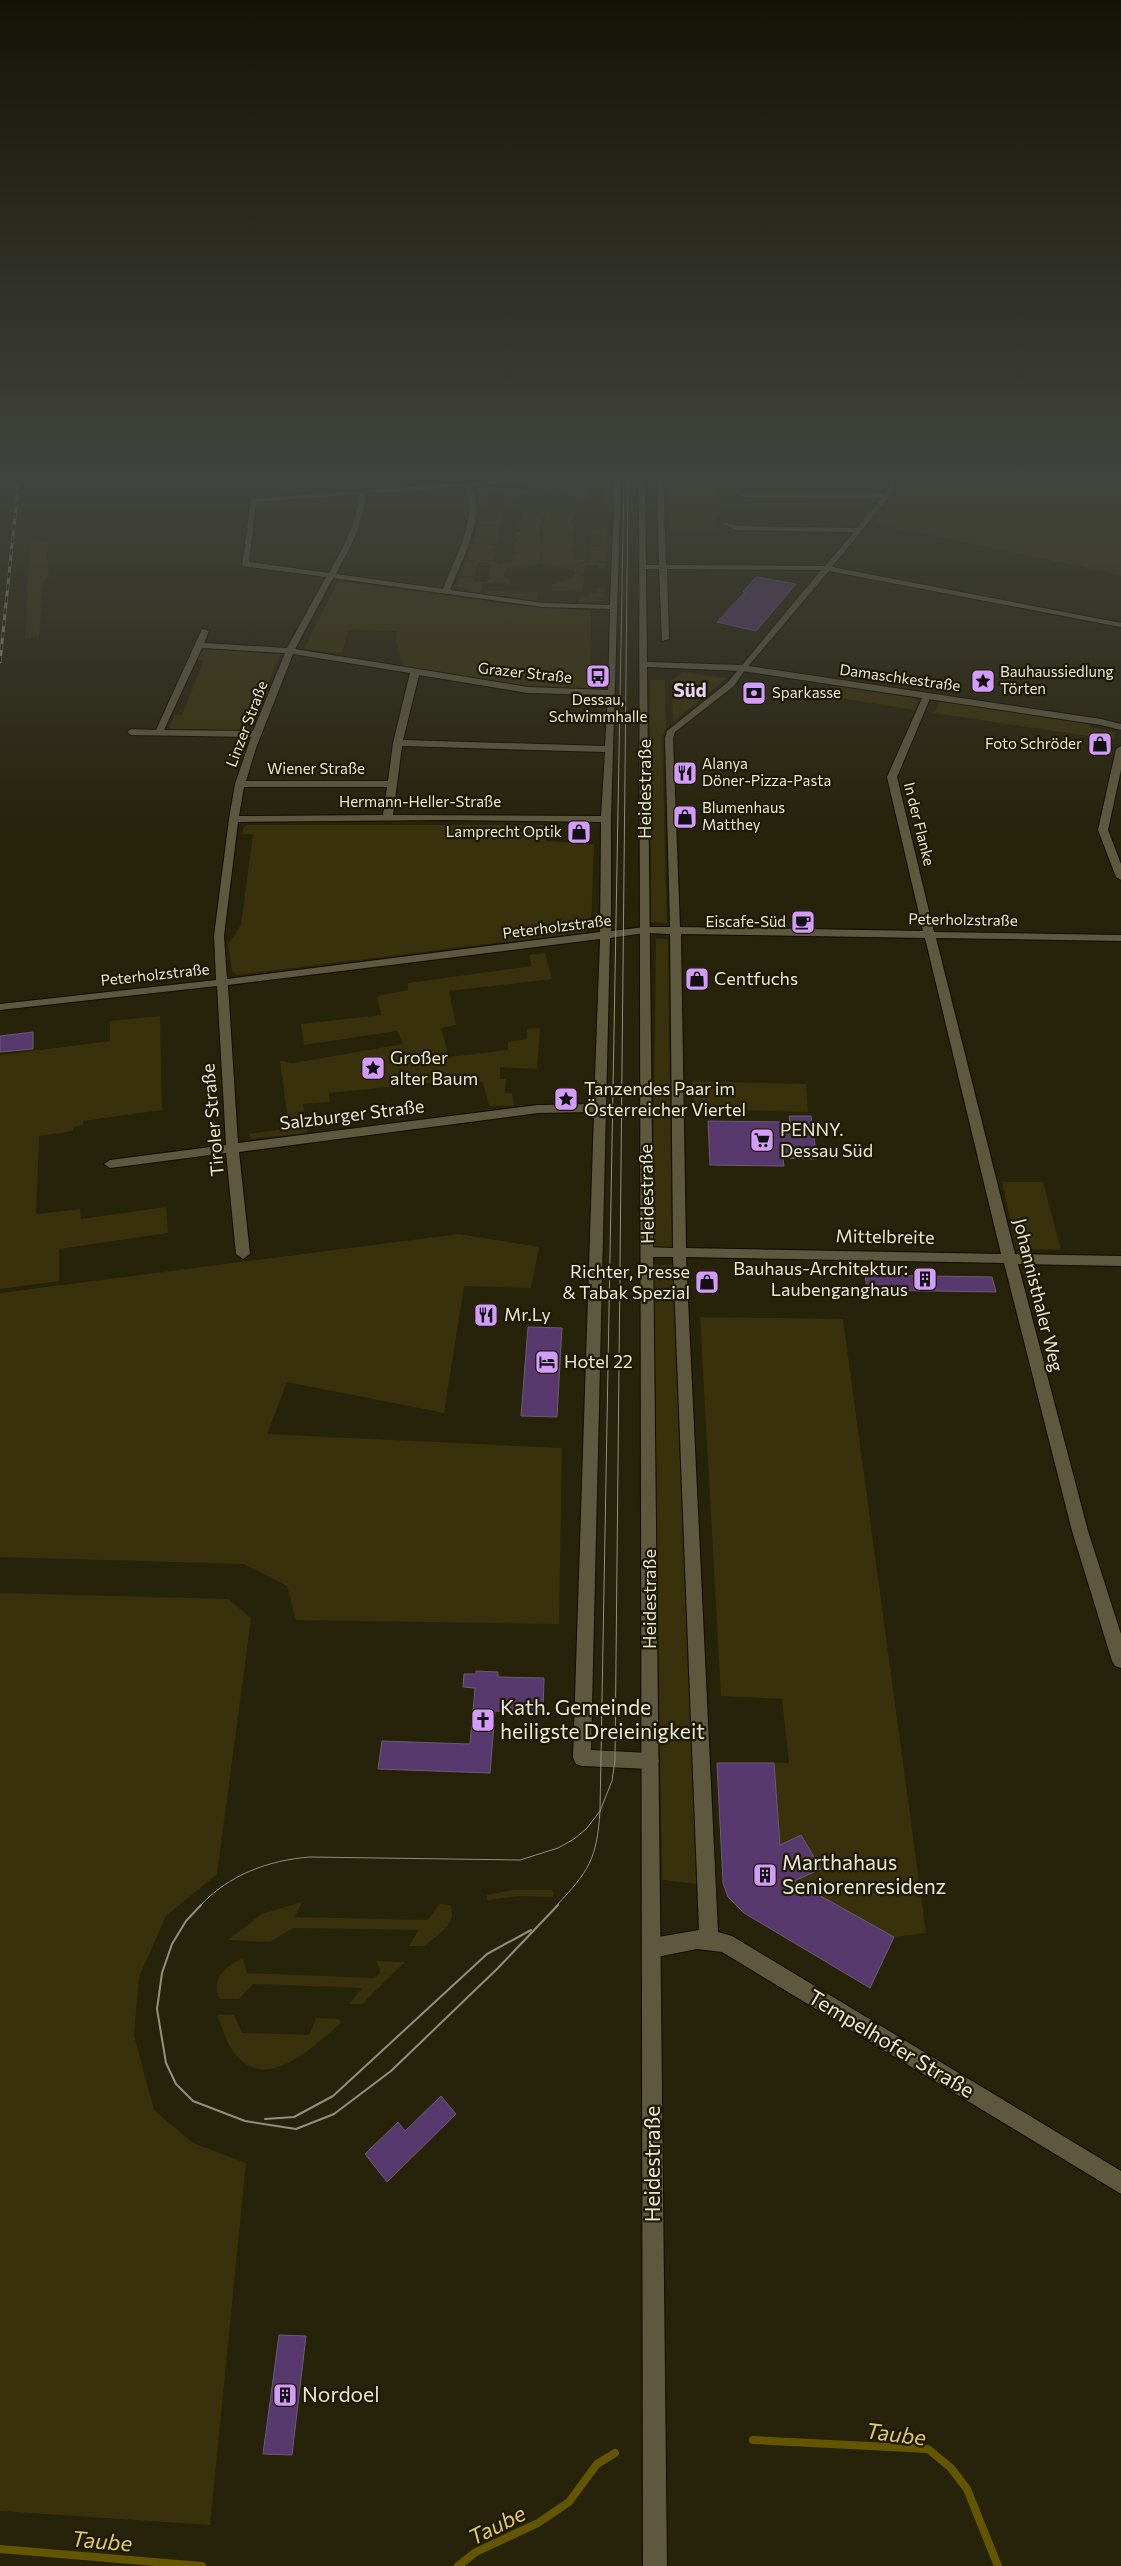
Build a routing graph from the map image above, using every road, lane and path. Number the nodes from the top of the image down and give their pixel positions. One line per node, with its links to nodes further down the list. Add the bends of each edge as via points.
1 (320, 597): 13 (street, Linzer Straße)
2 (486, 597): 8 (street, via 543,605)
3 (614, 597): 8 (street, Heidestraße)
4 (643, 597): 14 (street, Heidestraße)
5 (664, 597): 11 (street)
6 (803, 597): 15 (street)
7 (976, 597): 9 (street)
8 (614, 607): 17 (street, Heidestraße)
9 (1121, 625)
10 (205, 631): 12 (street)
11 (665, 639)
12 (198, 645): 13 (street, Grazer Straße); 21 (street)
13 (290, 650): 16 (street, Grazer Straße); 22 (street, Linzer Straße)
14 (644, 664): 15 (street, Damaschkestraße); 33 (street, Heidestraße)
15 (742, 668): 18 (street, Damaschkestraße); 34 (street, Heidestraße, via 731,684 675,728 669,738)
16 (415, 672): 17 (street, Grazer Straße, via 528,690); 23 (street)
17 (612, 693): 24 (street, Heidestraße)
18 (927, 696): 19 (street, Damaschkestraße); 35 (street, In der Flanke, via 892,777)
19 (1121, 727)
20 (131, 732): 21 (street)
21 (159, 732): 22 (street)
22 (257, 734): 27 (street, Linzer Straße)
23 (398, 743): 24 (street, Heidestraße); 28 (street)
24 (610, 749): 31 (street, Heidestraße)
25 (1121, 749): 26 (street)
26 (1120, 760): 32 (street, via 1103,830)
27 (240, 784): 28 (street, Wiener Straße); 30 (street, Linzer Straße)
28 (392, 784): 29 (street)
29 (388, 817): 30 (street, Hermann-Heller-Straße); 31 (street, Hermann-Heller-Straße)
30 (234, 819): 38 (street, Linzer Straße, via 219,936)
31 (606, 820): 36 (street, Heidestraße)
32 (1121, 877)
33 (646, 930): 34 (street, Peterholzstraße); 36 (street, Peterholzstraße); 43 (street, Heidestraße)
34 (674, 930): 35 (street, Peterholzstraße); 44 (street, Heidestraße)
35 (930, 934): 37 (street, Peterholzstraße); 46 (street, Johannisthaler Weg)
36 (604, 936): 38 (street, Peterholzstraße); 40 (street, Heidestraße)
37 (1121, 938)
38 (220, 983): 39 (street, Peterholzstraße); 41 (street, Tiroler Straße)
39 (0, 1007)
40 (600, 1108): 41 (street, Salzburger Straße, via 538,1109); 49 (street, Heidestraße, via 582,1758)
41 (232, 1148): 42 (street, Salzburger Straße); 45 (street, Tiroler Straße)
42 (110, 1164)
43 (648, 1252): 44 (street, Mittelbreite); 49 (street, Heidestraße)
44 (679, 1253): 46 (street, Mittelbreite); 50 (street, Heidestraße)
45 (243, 1254)
46 (1010, 1258): 47 (street, Mittelbreite); 48 (street, Johannisthaler Weg, via 1080,1532)
47 (1121, 1261)
48 (1121, 1661)
49 (650, 1761): 51 (street, Heidestraße)
50 (709, 1939): 51 (street, Tempelhofer Straße, via 679,1940); 52 (street, Tempelhofer Straße, via 725,1943)
51 (652, 1948): 53 (street, Heidestraße)
52 (1121, 2183)
53 (655, 2566)

